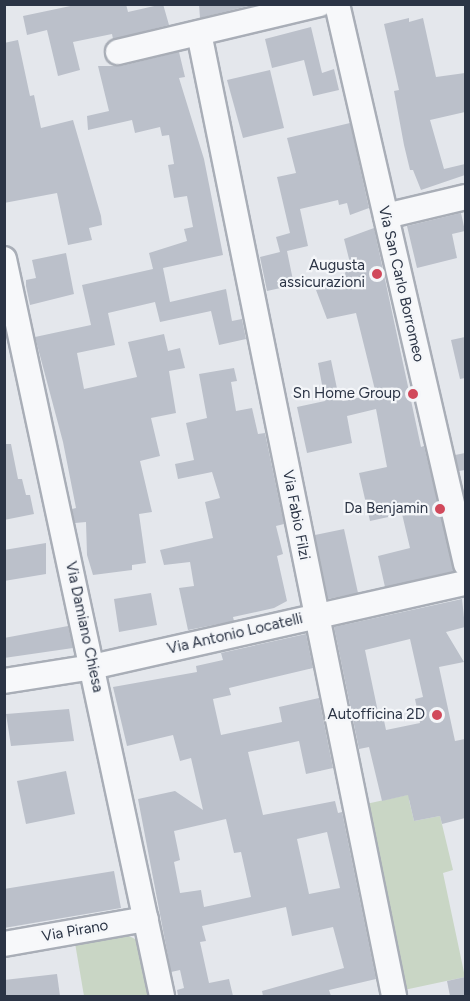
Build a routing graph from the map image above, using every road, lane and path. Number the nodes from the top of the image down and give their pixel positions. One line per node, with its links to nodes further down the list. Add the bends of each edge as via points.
1 (319, 4): 3 (street)
2 (337, 4): 6 (street, Via San Carlo Borromeo)
3 (199, 33): 4 (street); 11 (street, Via Fabio Filzi)
4 (118, 52)
5 (465, 197): 6 (street)
6 (386, 216): 9 (street, Via San Carlo Borromeo)
7 (4, 259): 8 (street, Via Damiano Chiesa)
8 (8, 289): 12 (street, Via Damiano Chiesa)
9 (465, 564)
10 (465, 583): 11 (street, Via Antonio Locatelli)
11 (316, 616): 12 (street, Via Antonio Locatelli); 17 (street, Via Fabio Filzi)
12 (92, 667): 13 (street, Via Antonio Locatelli); 14 (street, Via Damiano Chiesa)
13 (4, 681)
14 (146, 919): 15 (street, Via Pirano); 16 (street, Via Damiano Chiesa)
15 (4, 944)
16 (162, 996)
17 (394, 996)

